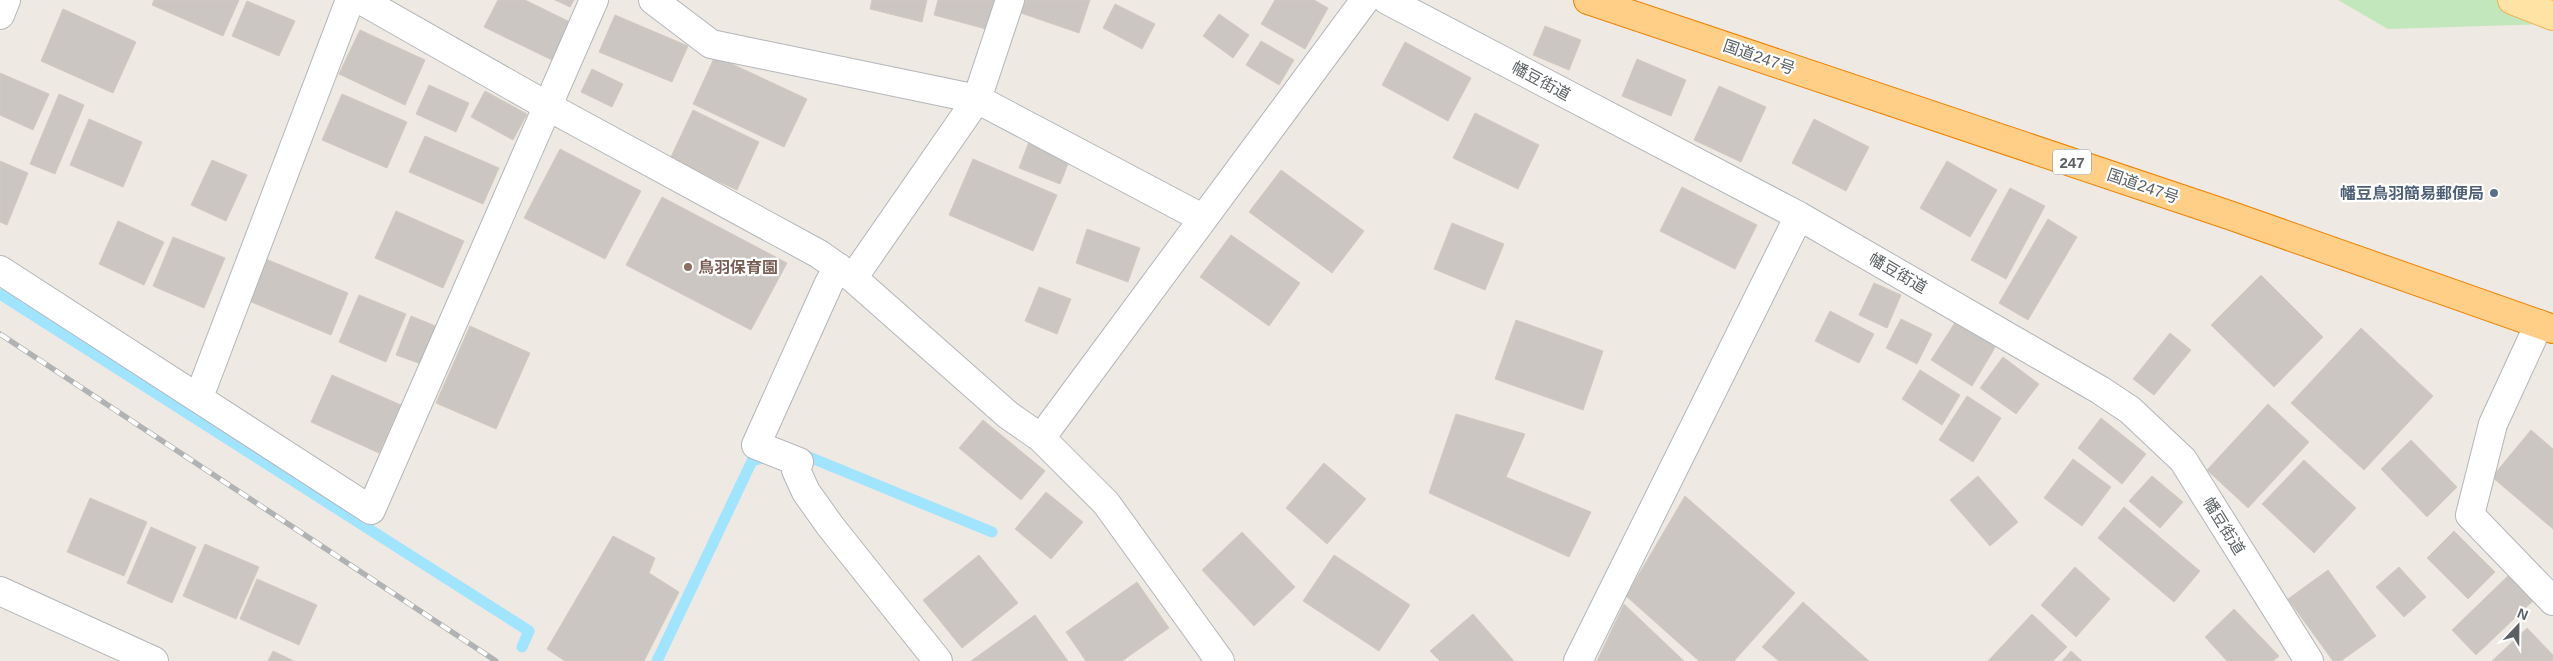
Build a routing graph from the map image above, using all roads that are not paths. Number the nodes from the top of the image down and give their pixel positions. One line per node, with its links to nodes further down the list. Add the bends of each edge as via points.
1 (6, 0): 11 (street)
2 (350, 0): 20 (street)
3 (361, 0): 14 (street)
4 (594, 0): 14 (street)
5 (653, 0): 13 (street, via 711,44)
6 (1010, 0): 13 (street)
7 (1365, 0): 16 (street)
8 (1387, 0): 15 (street, 幡豆街道)
9 (1588, 0): 19 (highway, 国道247号 / 247, via 2229,215)
10 (2512, 0): 12 (main road)
11 (0, 15)
12 (2553, 16)
13 (977, 99): 16 (street); 18 (street)
14 (549, 107): 18 (street, via 819,254); 20 (street, via 372,510)
15 (1799, 216): 27 (street); 28 (street, 幡豆街道, via 2130,410 2183,460)
16 (1202, 218): 21 (street)
17 (0, 270): 20 (street)
18 (846, 272): 21 (street, via 1008,415); 25 (street, via 829,283 756,445 799,462 796,470 806,492)
19 (2546, 327): 23 (street, via 2493,424 2470,516)
20 (199, 397)
21 (1041, 438): 26 (street, via 1106,503)
22 (1, 593): 24 (street)
23 (2553, 601)
24 (154, 661)
25 (938, 661)
26 (1220, 661)
27 (1578, 661)
28 (2309, 661)

